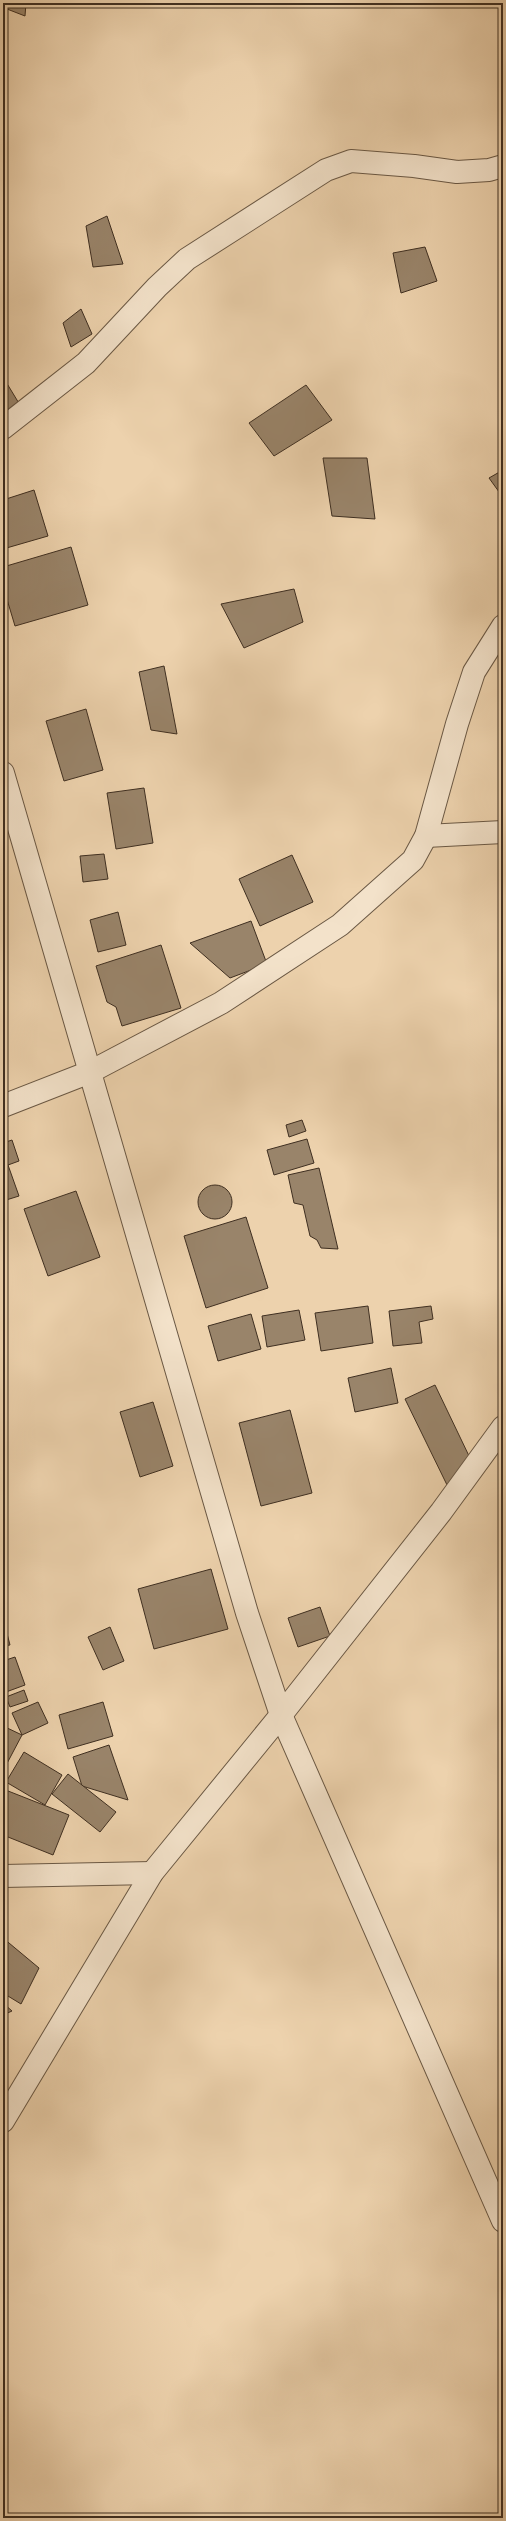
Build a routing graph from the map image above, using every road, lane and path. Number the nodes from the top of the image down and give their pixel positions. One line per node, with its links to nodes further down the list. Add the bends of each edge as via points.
1 (503, 166): 2 (street, via 489,170 457,172 351,161 326,170 187,259 157,287 86,363)
2 (3, 428)
3 (503, 626): 6 (street, via 474,672)
4 (3, 774): 7 (street)
5 (503, 832): 6 (street)
6 (426, 836): 7 (street, via 413,860 340,925 221,1003)
7 (90, 1072): 8 (street); 10 (street, via 247,1613)
8 (3, 1106)
9 (503, 1427): 10 (street, via 441,1512)
10 (281, 1715): 11 (street); 14 (street)
11 (152, 1873): 12 (street); 13 (street)
12 (3, 1876)
13 (3, 2121)
14 (503, 2221)

